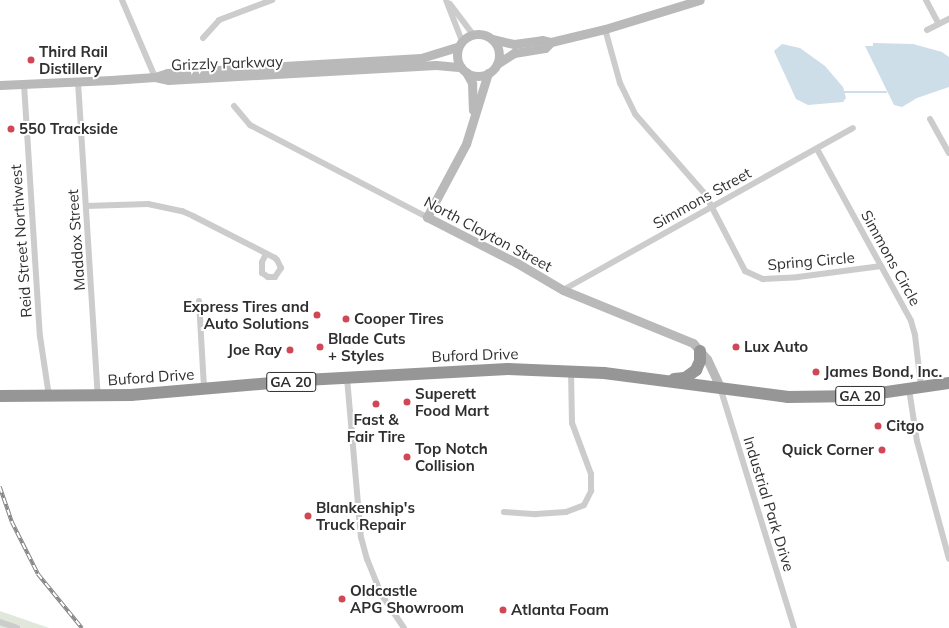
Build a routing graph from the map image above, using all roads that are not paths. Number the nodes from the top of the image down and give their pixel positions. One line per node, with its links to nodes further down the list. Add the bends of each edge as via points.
1 (122, 0): 18 (street)
2 (272, 0): 11 (street, via 219,20)
3 (447, 0): 10 (street); 14 (street)
4 (700, 0): 8 (street)
5 (926, 0): 7 (street)
6 (949, 19): 7 (street)
7 (939, 24): 9 (street)
8 (606, 29): 13 (street); 29 (street, Spring Circle, via 620,83 635,114 687,172 705,194)
9 (927, 30)
10 (473, 34): 12 (street, via 486,35); 14 (street)
11 (203, 38)
12 (492, 39): 13 (street, via 514,44 542,40); 15 (street, via 499,51)
13 (551, 42): 15 (street, via 545,48 514,54)
14 (460, 44): 16 (street, via 458,61); 18 (street, Grizzly Parkway, via 421,58 167,72)
15 (497, 64): 17 (street)
16 (464, 70): 17 (street, via 477,76); 18 (street, Grizzly Parkway, via 436,65 168,80); 23 (street, via 472,83)
17 (488, 74): 23 (street)
18 (155, 77): 19 (street)
19 (78, 82): 20 (street); 28 (street, Maddox Street)
20 (24, 84): 21 (street); 44 (street, Reid Street Northwest, via 40,336)
21 (0, 85)
22 (234, 106): 30 (street, North Clayton Street, via 250,125)
23 (473, 115): 30 (street, via 466,144)
24 (930, 119): 27 (street)
25 (854, 128): 26 (street, Simmons Street)
26 (817, 149): 29 (street, Simmons Street); 32 (street, Simmons Circle)
27 (949, 153)
28 (86, 206): 31 (street, via 148,204 171,207); 45 (street, Maddox Street)
29 (712, 208): 32 (street, Spring Circle, via 745,271 763,279); 33 (street, Simmons Street)
30 (427, 217): 33 (street, North Clayton Street, via 517,263)
31 (266, 254)
32 (881, 266): 41 (street, Simmons Circle, via 916,335)
33 (563, 290): 35 (street, North Clayton Street, via 693,343)
34 (199, 301): 42 (street)
35 (700, 351): 38 (highway, via 700,360 694,371 685,378); 40 (street, North Clayton Street, via 707,359)
36 (571, 370): 37 (highway, Buford Drive / GA 20, via 480,369); 38 (highway, Buford Drive / GA 20); 46 (street, via 572,423 591,474 591,491 584,505 566,512)
37 (347, 378): 42 (highway, Buford Drive / GA 20); 50 (street, via 362,542 382,594)
38 (664, 380): 40 (highway, Buford Drive / GA 20)
39 (949, 383): 41 (highway, Buford Drive / GA 20)
40 (720, 387): 41 (highway, Buford Drive / GA 20, via 788,397 859,396); 51 (street, Industrial Park Drive)
41 (915, 388): 47 (street, Simmons Circle, via 917,441)
42 (204, 389): 45 (highway, Buford Drive / GA 20)
43 (6, 396): 44 (highway, Buford Drive / GA 20)
44 (49, 396): 45 (highway, Buford Drive / GA 20)
45 (98, 396)
46 (504, 512)
47 (949, 559)
48 (0, 622): 49 (street)
49 (18, 628)
50 (404, 628)
51 (794, 628)

